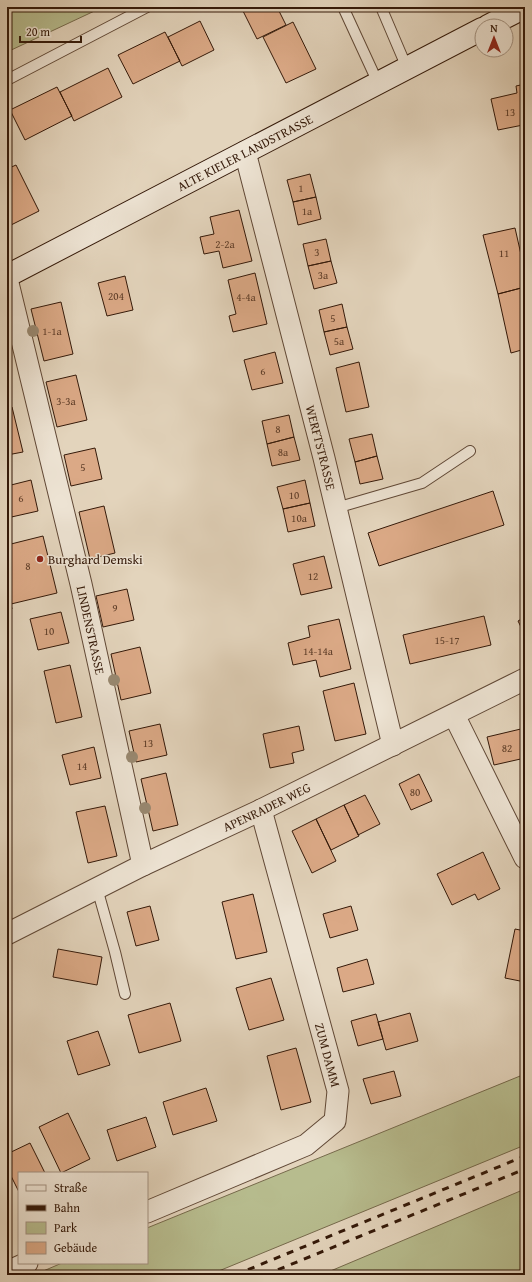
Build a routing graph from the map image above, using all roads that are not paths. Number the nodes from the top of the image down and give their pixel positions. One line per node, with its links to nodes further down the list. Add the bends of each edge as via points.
1 (147, 7): 8 (lane)
2 (344, 7): 9 (lane)
3 (381, 7): 7 (lane)
4 (525, 7): 5 (street)
5 (504, 18)
6 (474, 33): 7 (street, ALTE KIELER LANDSTRASSE)
7 (407, 68): 9 (street, ALTE KIELER LANDSTRASSE)
8 (7, 80)
9 (378, 83): 10 (street, ALTE KIELER LANDSTRASSE)
10 (245, 152): 11 (street, ALTE KIELER LANDSTRASSE); 14 (street, WERFTSTRASSE)
11 (7, 276)
12 (7, 279): 20 (street, LINDENSTRASSE, via 81,584)
13 (470, 451): 14 (lane, via 422,483)
14 (336, 508): 17 (street, WERFTSTRASSE)
15 (525, 680): 16 (street, APENRADER WEG)
16 (454, 715): 17 (street, APENRADER WEG); 19 (street)
17 (393, 745): 18 (street, APENRADER WEG)
18 (261, 810): 20 (street, APENRADER WEG); 24 (street, ZUM DAMM, via 338,1091 335,1121 306,1145)
19 (525, 858)
20 (143, 865): 21 (street, APENRADER WEG)
21 (97, 888): 22 (street, APENRADER WEG); 23 (lane)
22 (7, 934)
23 (125, 994)
24 (148, 1212)
25 (25, 1264): 26 (street)
26 (7, 1272)

